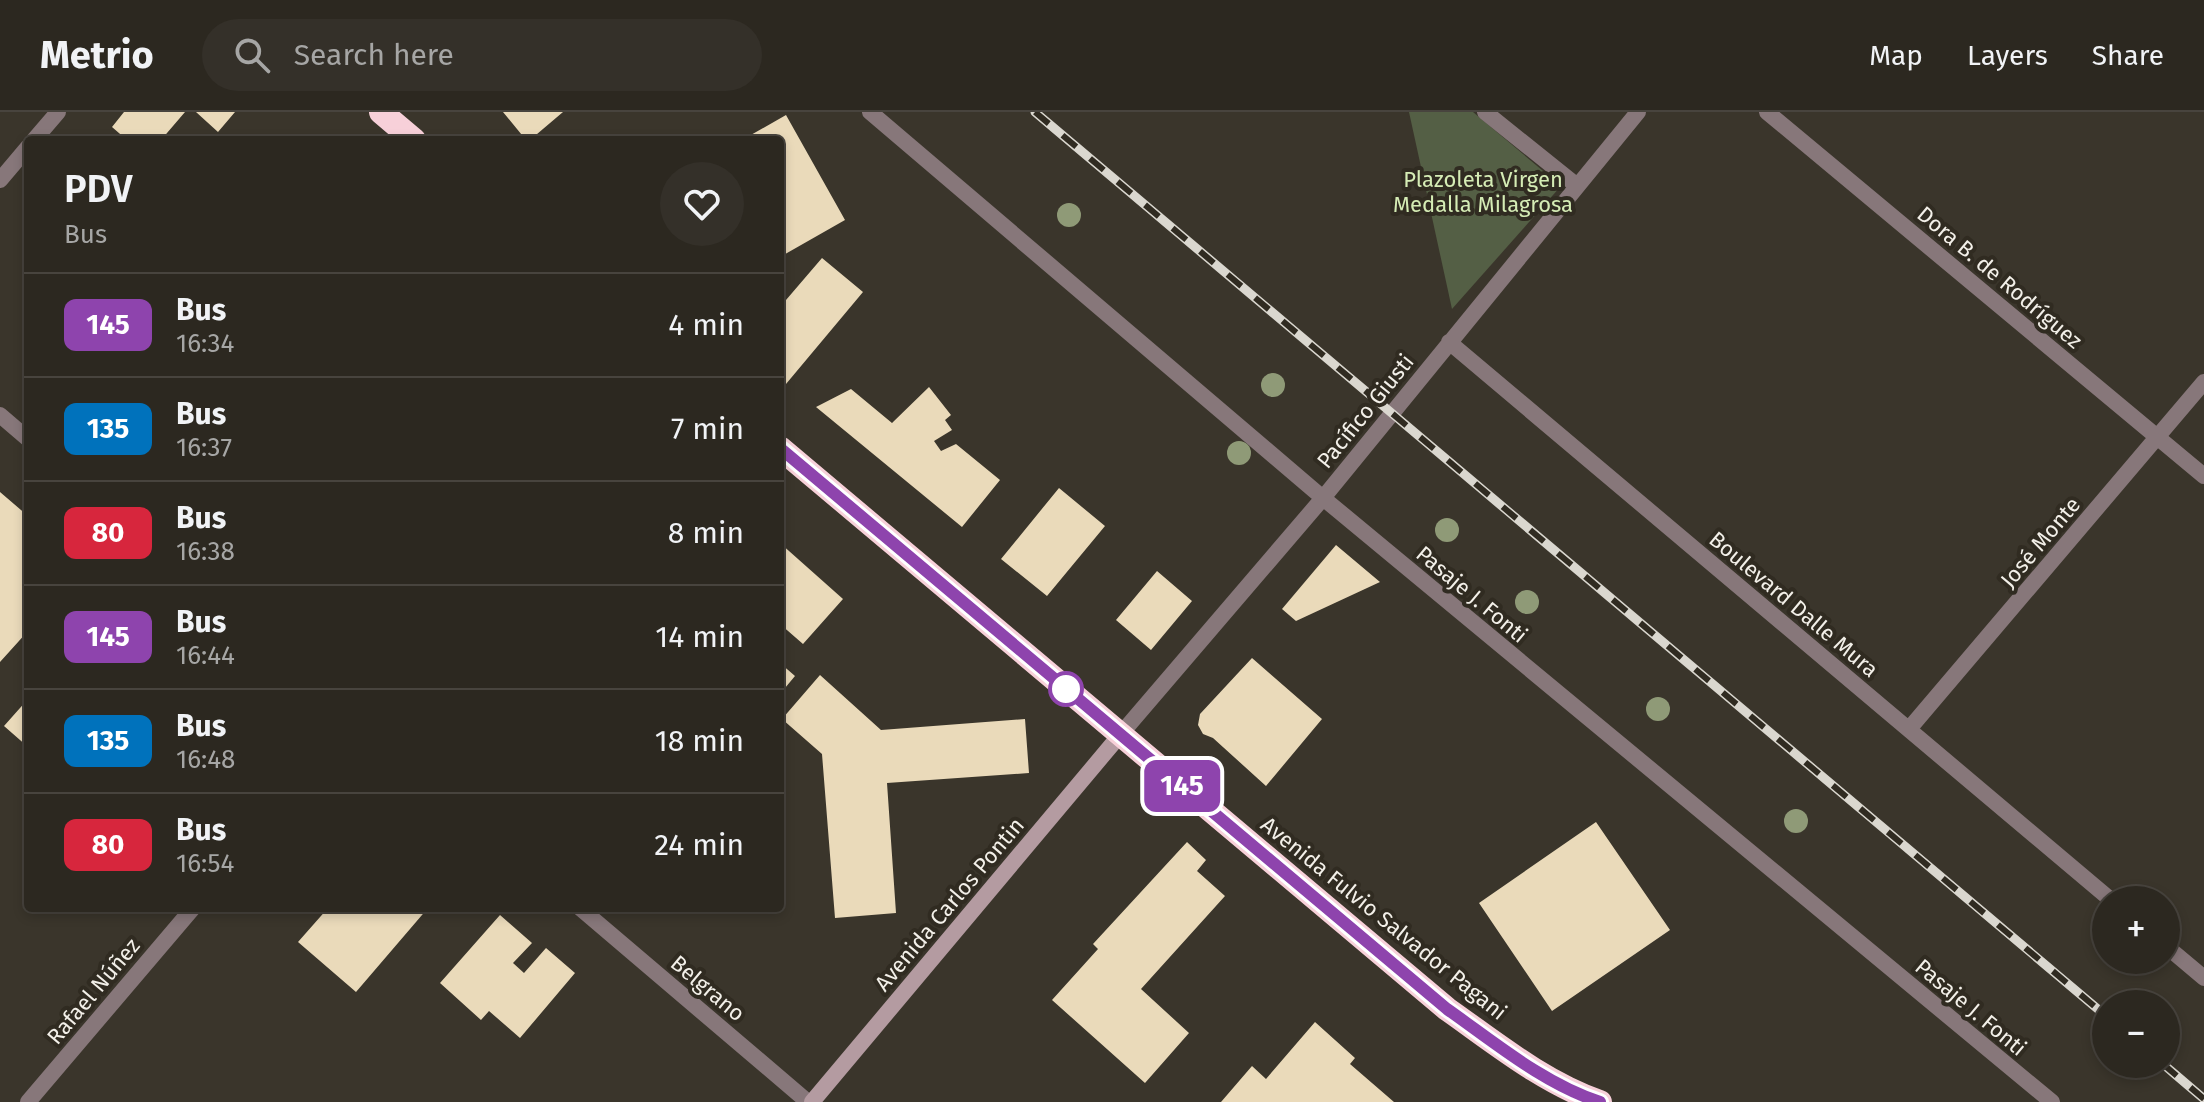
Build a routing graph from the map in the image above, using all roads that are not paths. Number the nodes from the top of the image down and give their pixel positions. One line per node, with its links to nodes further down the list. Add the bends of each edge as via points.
1 (58, 112): 7 (street)
2 (381, 112): 8 (highway)
3 (870, 112): 19 (street, Pasaje J. Fonti)
4 (1485, 112): 11 (street)
5 (1638, 112): 11 (street, Pacífico Giusti)
6 (1767, 112): 16 (street, Dora B. de Rodríguez)
7 (37, 136)
8 (409, 136)
9 (24, 152): 10 (street)
10 (0, 180)
11 (1576, 185): 12 (street, Pacífico Giusti)
12 (1449, 342): 19 (street, Pacífico Giusti); 20 (street, Boulevard Dalle Mura)
13 (2204, 382): 16 (street, José Monte)
14 (0, 415): 15 (street)
15 (24, 436)
16 (2157, 438): 18 (street, Dora B. de Rodríguez); 20 (street, José Monte)
17 (784, 451): 21 (highway, Avenida Fulvio Salvador Pagani)
18 (2204, 476)
19 (1323, 498): 21 (street, Pacífico Giusti); 30 (street, Pasaje J. Fonti)
20 (1909, 729): 22 (street, Boulevard Dalle Mura)
21 (1120, 735): 27 (highway, Avenida Fulvio Salvador Pagani, via 1447,1009); 29 (main road, Avenida Carlos Pontin)
22 (2094, 886)
23 (190, 912): 28 (street, Rafael Núñez)
24 (585, 912): 29 (street, Belgrano)
25 (2180, 958): 26 (street)
26 (2204, 978)
27 (1588, 1100)
28 (28, 1102)
29 (810, 1102)
30 (2052, 1102)

